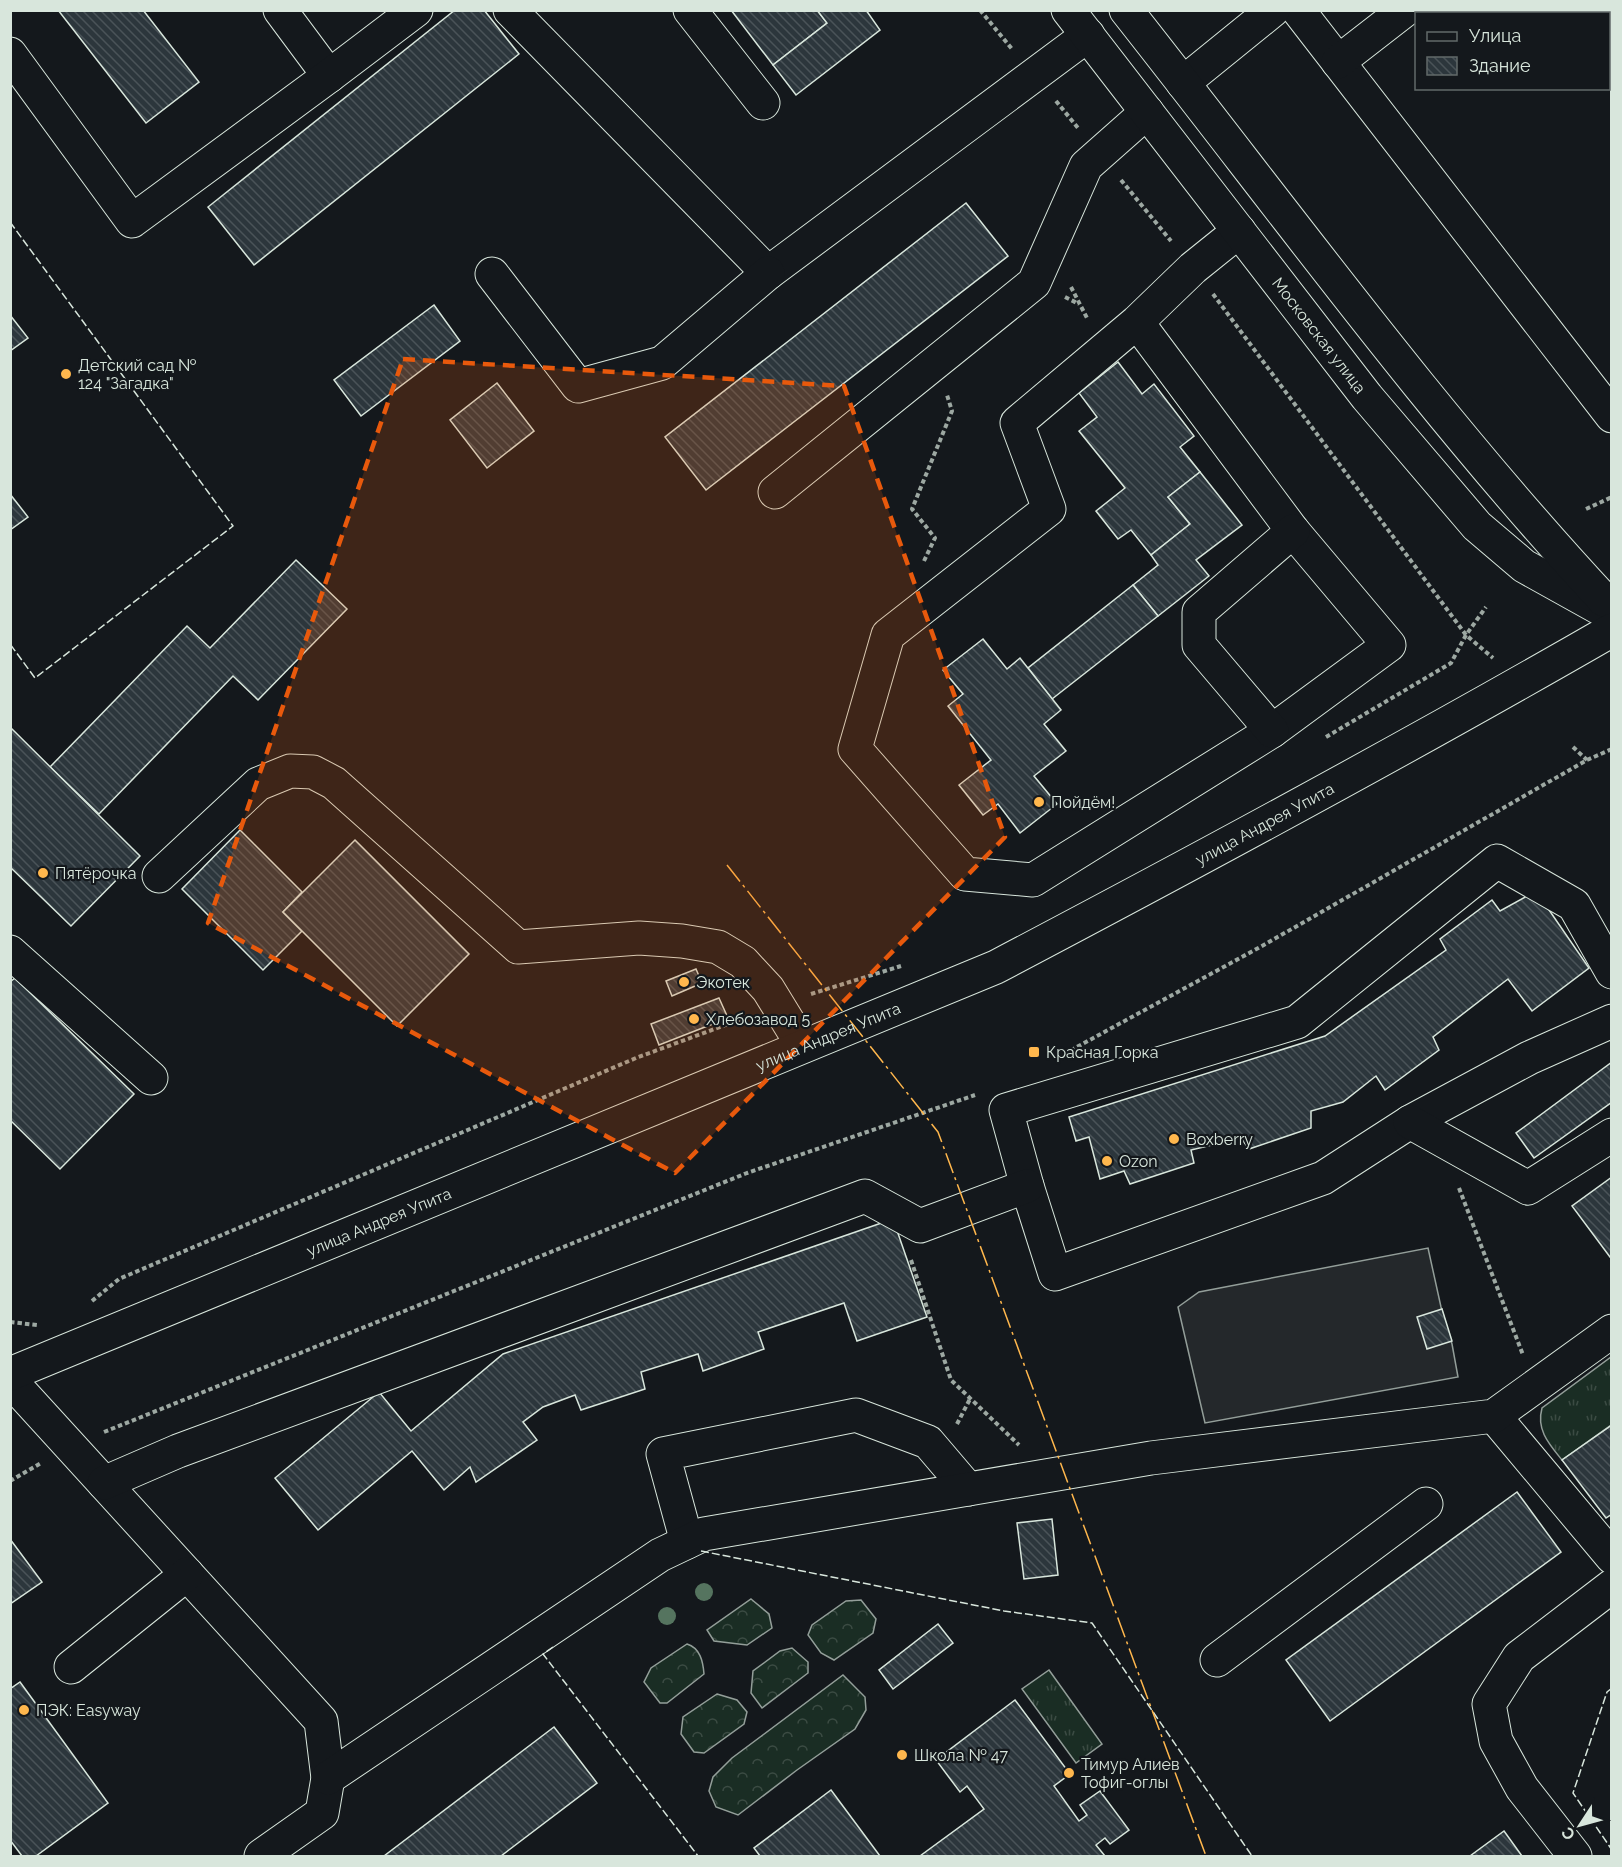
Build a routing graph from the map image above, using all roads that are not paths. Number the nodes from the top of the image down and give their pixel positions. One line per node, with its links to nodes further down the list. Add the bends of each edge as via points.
1 (280, 10): 12 (main road)
2 (416, 10): 12 (main road)
3 (510, 10): 17 (main road)
4 (690, 10): 14 (main road)
5 (1126, 10): 13 (main road)
6 (1273, 10): 13 (main road)
7 (1298, 10): 11 (main road)
8 (1405, 10): 11 (main road)
9 (1078, 23): 15 (main road, Московская улица); 17 (main road, via 1035,76)
10 (10, 54): 12 (main road, via 132,220)
11 (1338, 62): 20 (main road)
12 (330, 76)
13 (1183, 83): 23 (main road, via 1395,355 1549,541)
14 (763, 103)
15 (1147, 112): 16 (main road, Московская улица); 21 (main road, via 1086,166 1034,283)
16 (1239, 231): 19 (main road, via 1193,268); 24 (main road, Московская улица, via 1367,397 1477,526 1524,566)
17 (768, 273): 18 (main road, via 662,363 578,386)
18 (492, 274)
19 (1137, 322): 22 (main road); 26 (main road, via 1017,423 1049,509 888,635 855,749 964,874 1033,880)
20 (1611, 416)
21 (775, 492)
22 (1293, 531): 26 (main road, via 1199,612 1199,645); 26 (main road, via 1389,645)
23 (1611, 608)
24 (1611, 615)
25 (1611, 630): 31 (main road, улица Андрея Упита, via 1508,690 996,967)
26 (1272, 731)
27 (159, 876): 31 (main road, via 258,784 291,771 313,772 334,783 518,947 639,938 718,947 743,962 768,989)
28 (10, 952): 32 (main road)
29 (1611, 972): 35 (main road, via 1574,905 1497,861 1298,1022 1006,1110)
30 (1611, 1021): 33 (main road, via 1529,1058)
31 (803, 1046): 37 (main road, улица Андрея Упита)
32 (151, 1078)
33 (1410, 1122): 34 (main road, via 1528,1188); 35 (main road, via 1323,1178 1055,1274)
34 (1611, 1135)
35 (1027, 1186): 40 (main road, via 920,1226 865,1196 189,1447)
36 (1611, 1330): 39 (main road)
37 (10, 1374)
38 (10, 1380): 40 (main road)
39 (1494, 1416): 41 (main road, via 1151,1458); 44 (main road)
40 (104, 1483): 45 (main road)
41 (968, 1489): 43 (main road, via 704,1534); 43 (main road, via 928,1442 856,1415 663,1454)
42 (1426, 1504): 47 (main road)
43 (687, 1542): 49 (main road, via 660,1555)
44 (1611, 1557)
45 (187, 1574): 48 (main road); 49 (main road, via 321,1721)
46 (1611, 1586): 51 (main road, via 1519,1657 1489,1704 1496,1741 1522,1788)
47 (1217, 1660)
48 (71, 1667)
49 (328, 1778): 50 (main road, via 322,1813)
50 (261, 1857)
51 (1575, 1857)

